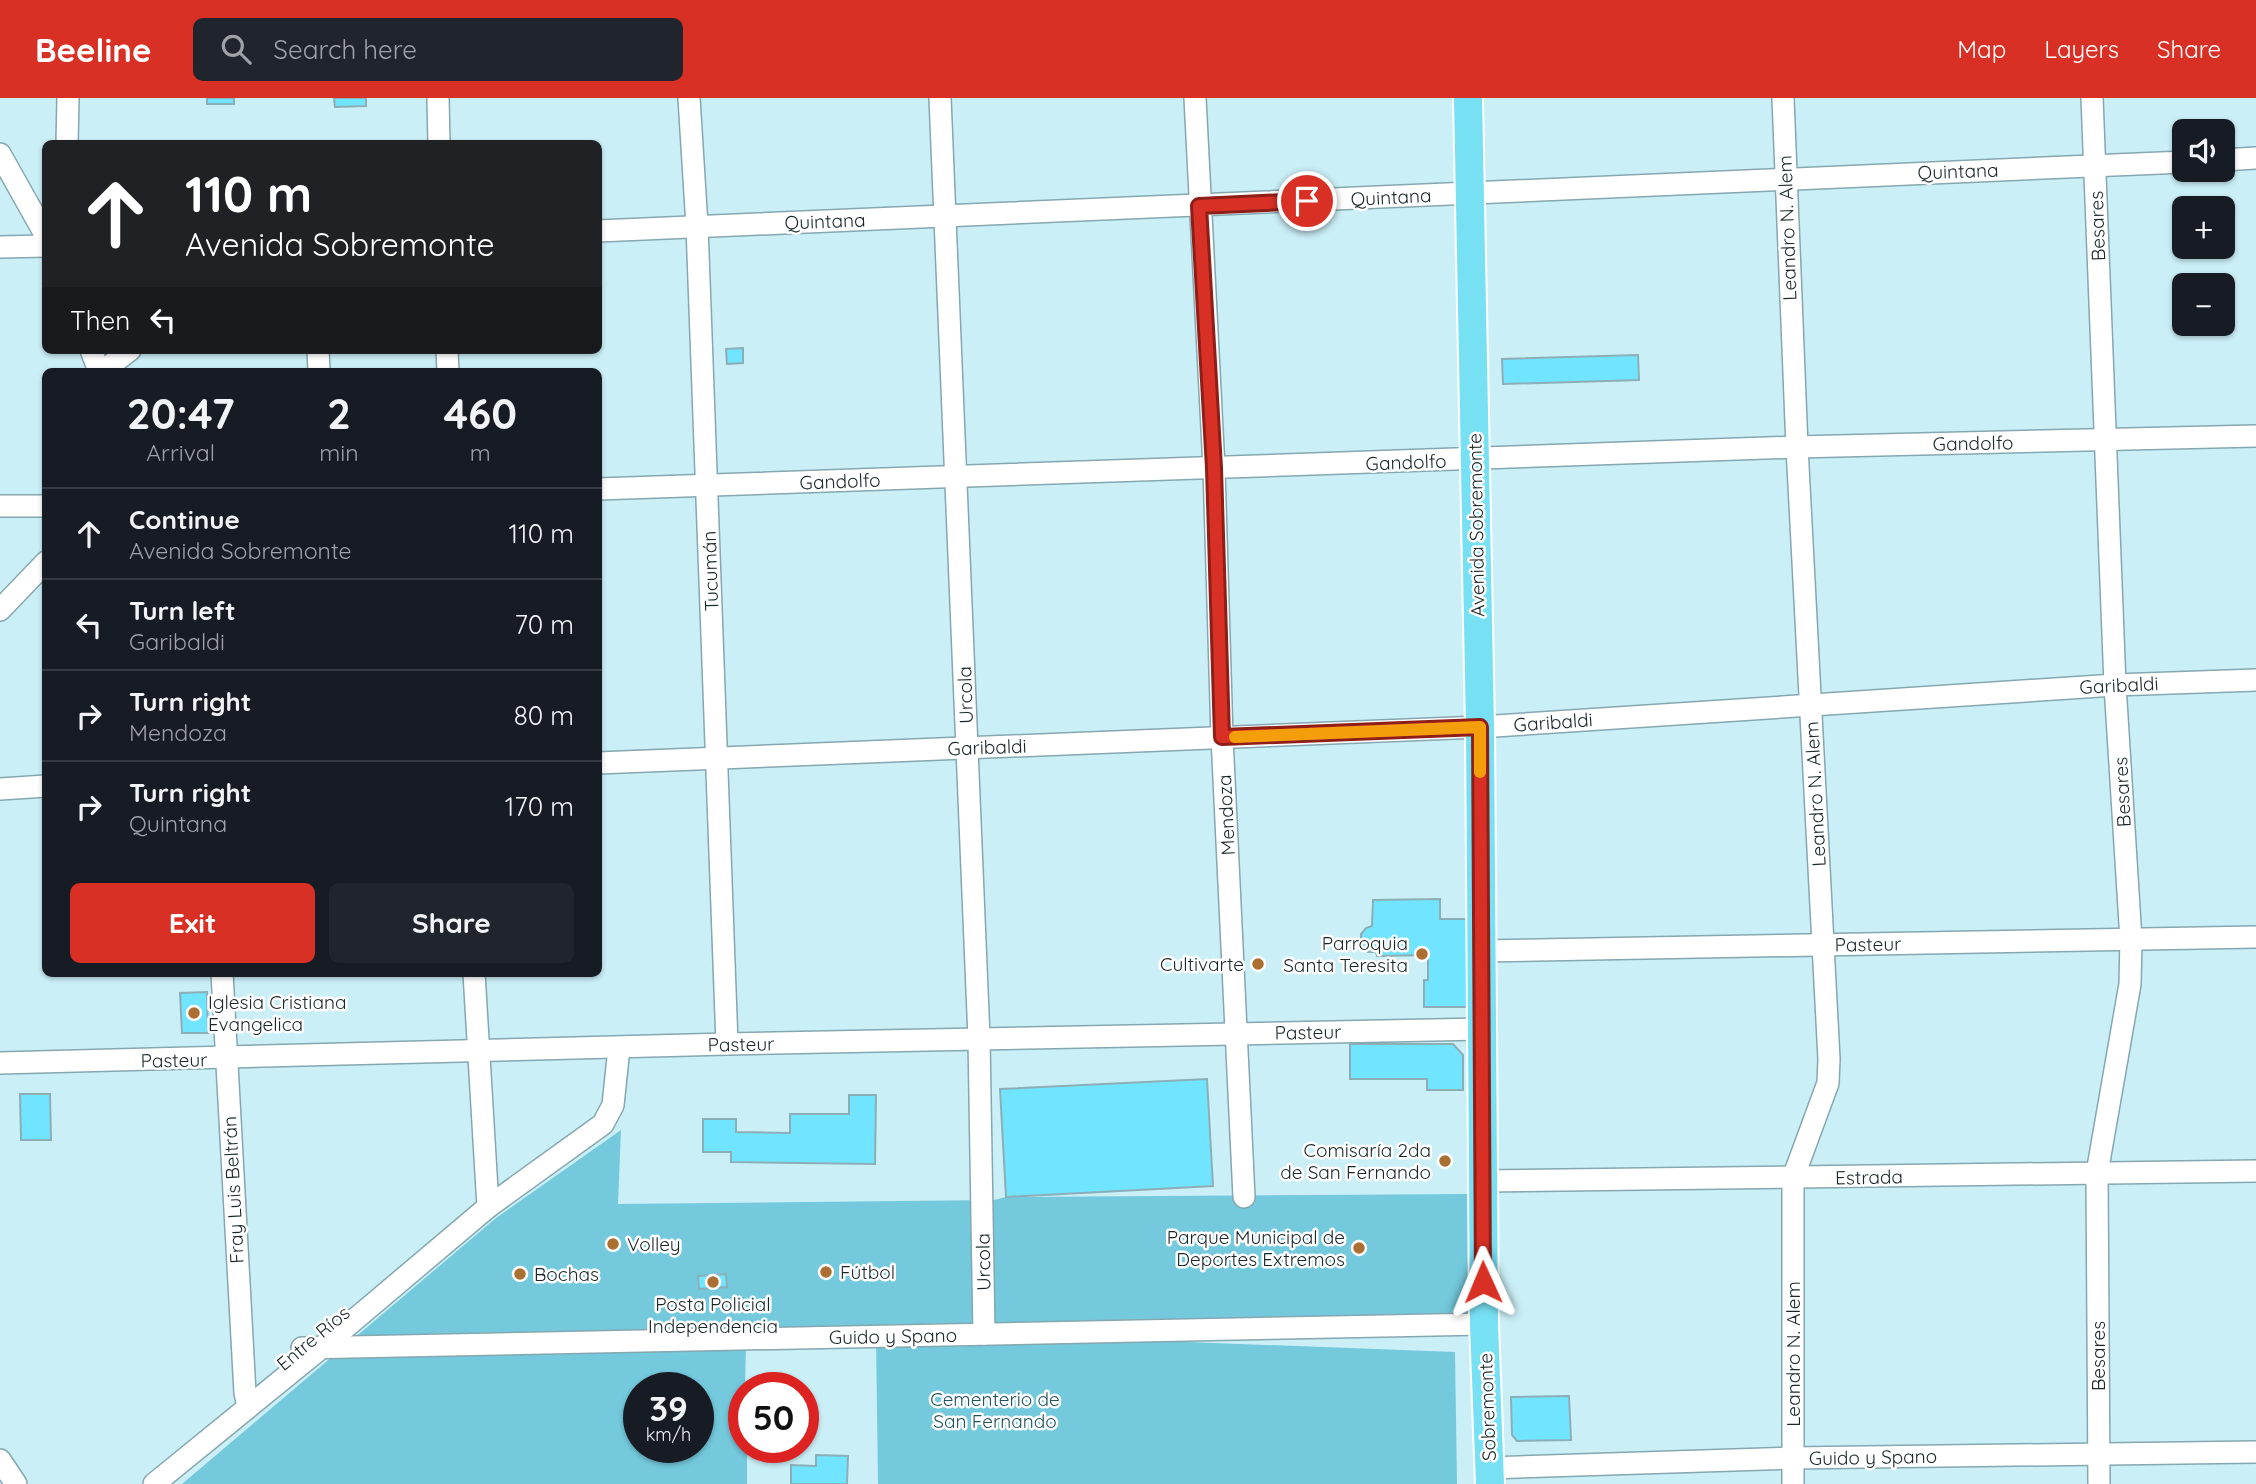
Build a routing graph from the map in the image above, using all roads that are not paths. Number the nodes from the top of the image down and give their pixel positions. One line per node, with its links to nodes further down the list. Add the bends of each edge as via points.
1 (68, 98): 9 (street)
2 (438, 98): 10 (street)
3 (689, 98): 20 (street, Tucumán)
4 (940, 98): 19 (street, Urcola)
5 (1195, 98): 18 (street, Mendoza)
6 (1468, 98): 17 (main road, Avenida Sobremonte)
7 (1783, 98): 16 (street, Leandro N. Alem)
8 (2092, 98): 15 (street, Besares)
9 (67, 140)
10 (439, 140)
11 (0, 154): 21 (street)
12 (2256, 158): 13 (street)
13 (2235, 159)
14 (2172, 163): 15 (street, Quintana)
15 (2094, 166): 16 (street, Quintana); 28 (street, Besares)
16 (1785, 177): 17 (street, Quintana); 29 (street, Leandro N. Alem)
17 (1469, 193): 18 (street, Quintana); 30 (main road, Avenida Sobremonte)
18 (1199, 206): 19 (street, Quintana); 31 (street, Mendoza)
19 (945, 216): 20 (street, Quintana); 32 (street, Urcola)
20 (697, 226): 22 (street, Quintana); 33 (street, Tucumán)
21 (42, 229)
22 (602, 231)
23 (42, 246): 24 (street)
24 (0, 247)
25 (124, 354): 26 (street)
26 (105, 368)
27 (2256, 436): 28 (street, Gandolfo)
28 (2105, 439): 29 (street, Gandolfo); 40 (street, Besares)
29 (1797, 447): 30 (street, Gandolfo); 41 (street, Leandro N. Alem)
30 (1475, 459): 31 (street, Gandolfo); 42 (main road, Avenida Sobremonte)
31 (1214, 468): 32 (street, Gandolfo); 43 (street, Mendoza)
32 (956, 477): 33 (street, Gandolfo); 44 (street, Urcola)
33 (706, 485): 34 (street, Gandolfo); 45 (street, Tucumán)
34 (602, 489)
35 (0, 506): 36 (street)
36 (42, 506)
37 (42, 566): 38 (street)
38 (0, 610)
39 (2256, 680): 40 (street, Garibaldi)
40 (2115, 685): 41 (street, Garibaldi); 50 (street, Besares)
41 (1811, 704): 42 (street, Garibaldi); 51 (street, Leandro N. Alem)
42 (1480, 727): 43 (street, Garibaldi); 52 (main road, Avenida Sobremonte)
43 (1222, 737): 44 (street, Garibaldi); 56 (street, Mendoza)
44 (967, 748): 45 (street, Garibaldi); 57 (street, Urcola)
45 (716, 759): 46 (street, Garibaldi); 58 (street, Tucumán)
46 (602, 764)
47 (42, 786): 48 (street)
48 (0, 789)
49 (2256, 937): 50 (street, Pasteur)
50 (2131, 940): 51 (street, Pasteur); 64 (street, Besares, via 2130,984)
51 (1823, 945): 52 (street, Pasteur); 65 (street, Leandro N. Alem, via 1828,1083)
52 (1480, 951): 55 (main road, Sobremonte)
53 (222, 977): 61 (street, Fray Luis Beltrán)
54 (474, 977): 60 (street)
55 (1482, 1029): 56 (street, Pasteur); 66 (main road, Sobremonte)
56 (1237, 1034): 57 (street, Pasteur); 67 (street, Mendoza)
57 (979, 1038): 58 (street, Pasteur); 70 (street, Urcola)
58 (727, 1044): 59 (street, Pasteur)
59 (619, 1048): 60 (street, Pasteur); 68 (street, Entre Ríos, via 614,1105 603,1124)
60 (477, 1052): 61 (street, Pasteur); 68 (street)
61 (226, 1058): 62 (street, Pasteur); 72 (street, Fray Luis Beltrán)
62 (0, 1063)
63 (2256, 1171): 64 (street, Estrada)
64 (2097, 1173): 65 (street, Estrada); 74 (street, Besares)
65 (1793, 1178): 66 (street, Estrada); 75 (street, Leandro N. Alem)
66 (1482, 1181): 69 (main road, Sobremonte)
67 (1244, 1197)
68 (488, 1198): 71 (street, Entre Ríos)
69 (1484, 1324): 70 (street, Guido y Spano); 78 (main road, Sobremonte)
70 (984, 1334): 71 (street, Guido y Spano)
71 (312, 1348): 72 (street, Entre Ríos)
72 (247, 1400): 80 (street, Entre Ríos); 81 (street, Entre Ríos)
73 (2256, 1452): 74 (street, Guido y Spano)
74 (2098, 1454): 75 (street, Guido y Spano); 83 (street, Besares)
75 (1792, 1458): 77 (street, Guido y Spano); 82 (street, Leandro N. Alem)
76 (0, 1460): 79 (street)
77 (1580, 1475): 78 (street, Guido y Spano)
78 (1490, 1476)
79 (16, 1484)
80 (137, 1484)
81 (154, 1484)
82 (1793, 1484)
83 (2099, 1484)

